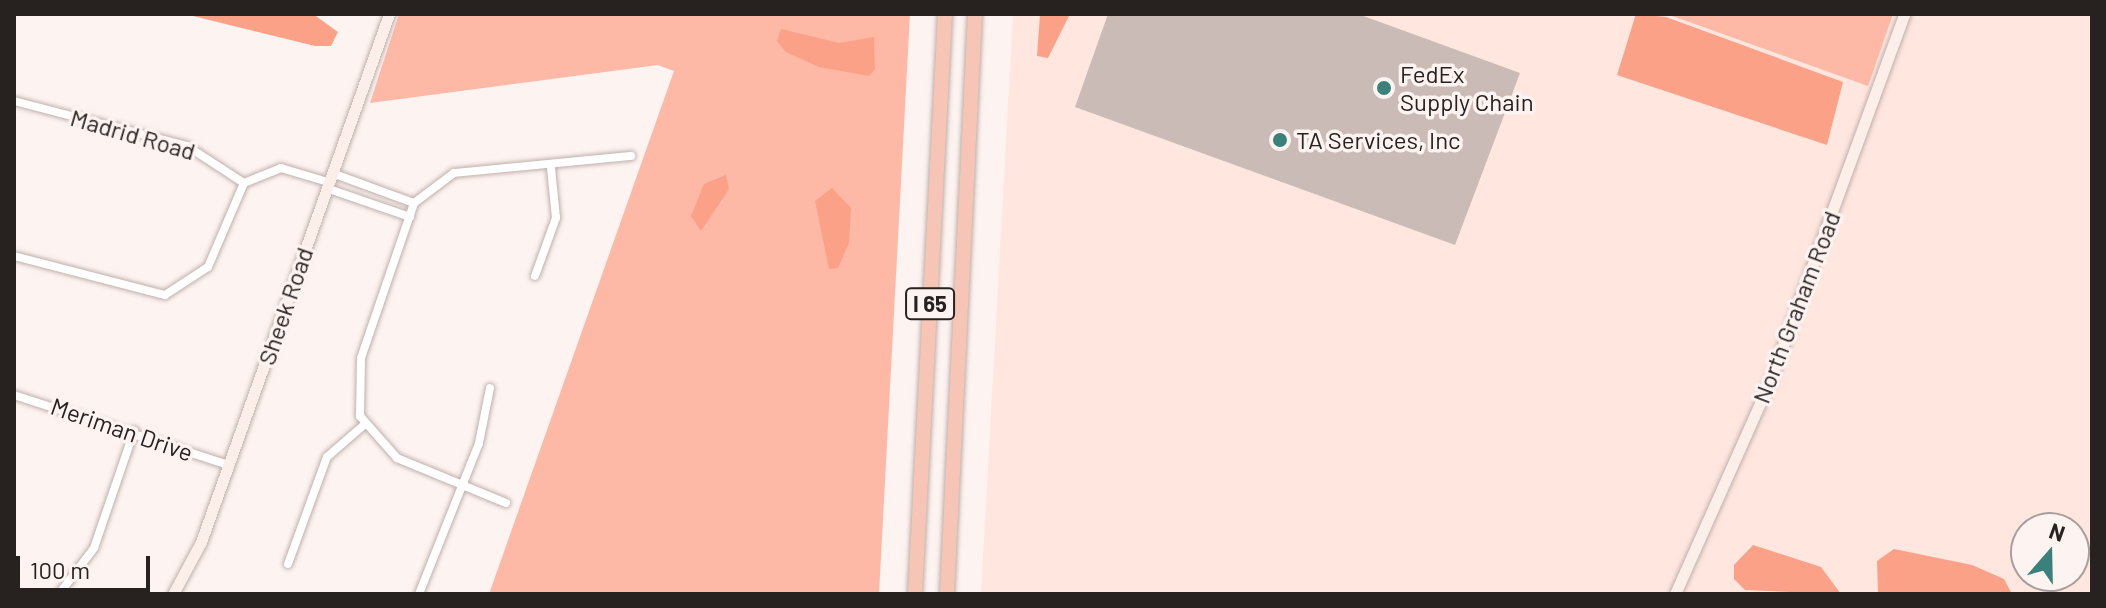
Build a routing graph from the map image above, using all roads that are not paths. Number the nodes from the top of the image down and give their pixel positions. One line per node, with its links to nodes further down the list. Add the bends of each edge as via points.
1 (389, 14): 8 (street, Sheek Road)
2 (945, 14): 26 (highway, I 65)
3 (975, 14): 27 (highway, I 65)
4 (1904, 14): 22 (street, North Graham Road, via 1770,381)
5 (14, 101): 9 (street, Madrid Road, via 170,140)
6 (631, 156): 7 (street)
7 (551, 168): 10 (street, via 454,173); 13 (street, via 556,218)
8 (329, 181): 9 (street, via 281,168); 10 (street); 11 (street); 18 (street, Sheek Road)
9 (244, 183): 12 (street, via 208,267 178,291 143,293)
10 (414, 203): 11 (street)
11 (410, 217): 16 (street, via 358,370 356,401)
12 (14, 256)
13 (535, 276)
14 (490, 388): 19 (street)
15 (14, 395): 17 (street, Meriman Drive)
16 (365, 424): 19 (street, via 397,458); 21 (street, via 327,457)
17 (134, 431): 18 (street, Meriman Drive); 23 (street, via 94,548)
18 (228, 465): 24 (street, Sheek Road)
19 (466, 483): 20 (street); 25 (street)
20 (506, 503)
21 (288, 564)
22 (1678, 593)
23 (59, 594)
24 (173, 594)
25 (419, 594)
26 (915, 594)
27 (947, 594)

